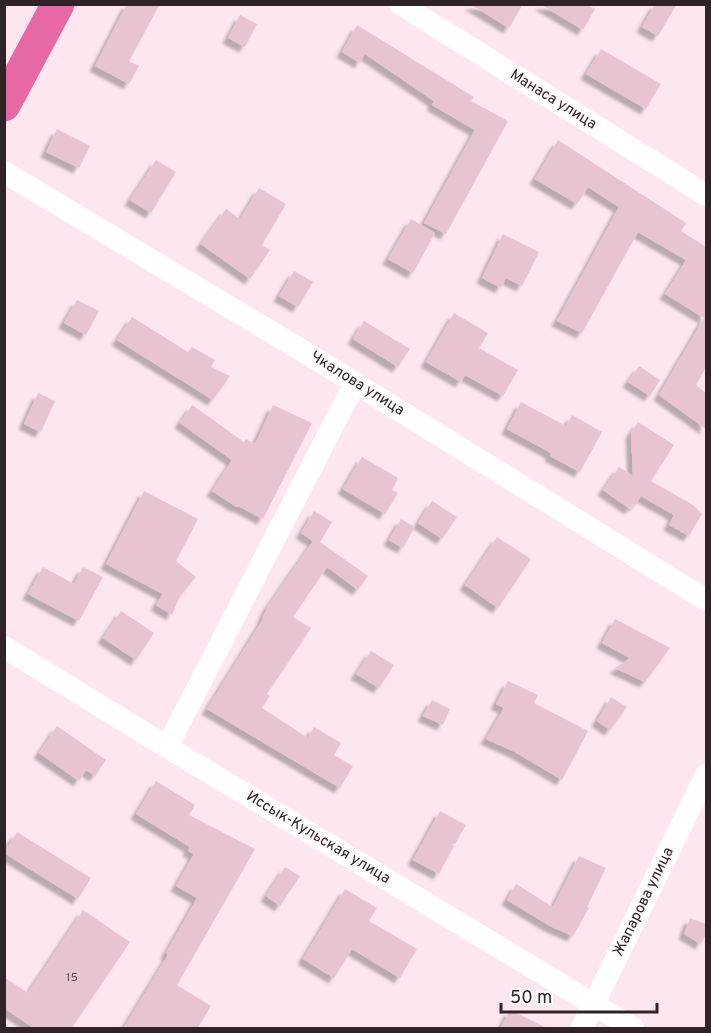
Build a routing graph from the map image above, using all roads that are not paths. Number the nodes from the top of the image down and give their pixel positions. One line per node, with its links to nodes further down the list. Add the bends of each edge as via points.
1 (58, 4): 3 (highway)
2 (400, 4): 5 (street, Манаса улица)
3 (4, 105)
4 (4, 172): 6 (street, Чкалова улица)
5 (706, 195)
6 (355, 383): 7 (street, Чкалова улица); 9 (street)
7 (706, 600)
8 (4, 647): 9 (street, Иссык-Кульская улица)
9 (167, 747): 11 (street, Иссык-Кульская улица)
10 (706, 776): 11 (street, Жапарова улица)
11 (593, 1004): 12 (street, Жапарова улица); 13 (street, Иссык-Кульская улица)
12 (582, 1029)
13 (633, 1029)

